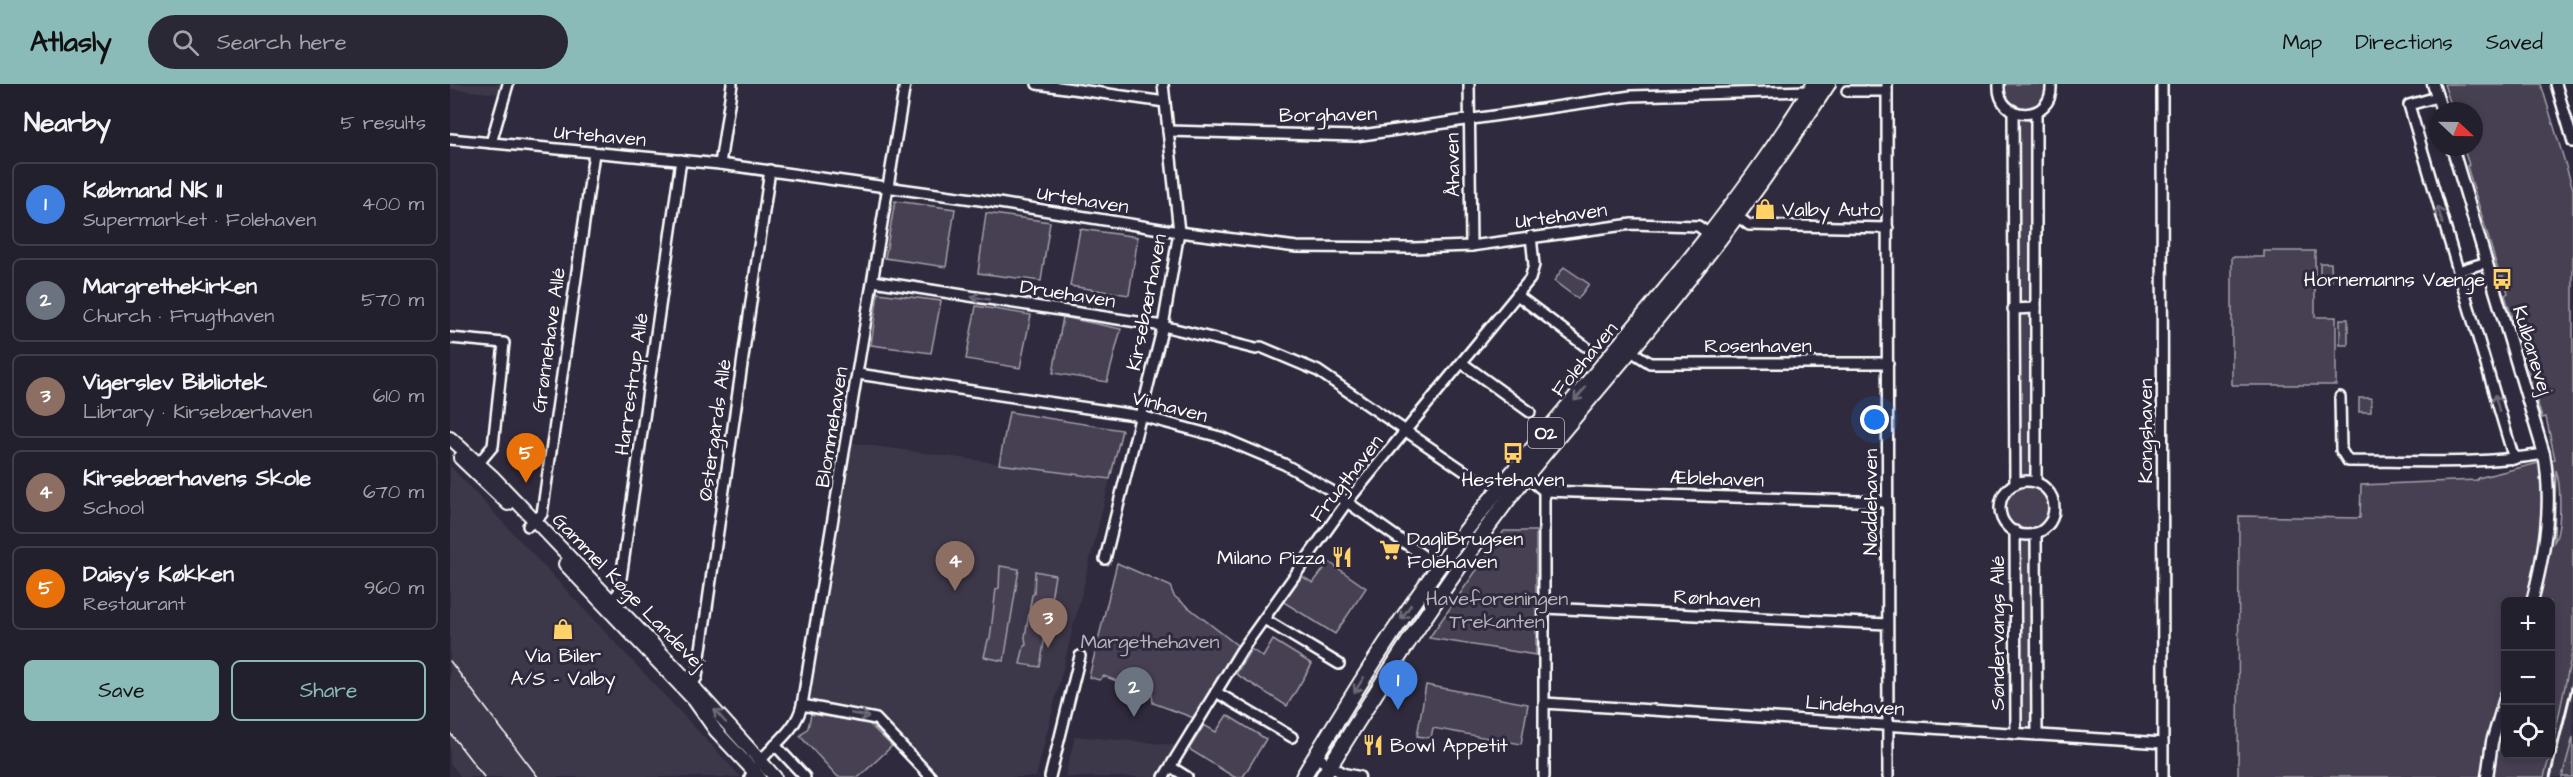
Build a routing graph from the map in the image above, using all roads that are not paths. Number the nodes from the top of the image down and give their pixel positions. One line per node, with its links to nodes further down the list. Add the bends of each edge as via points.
1 (508, 84): 25 (street)
2 (732, 84): 29 (street)
3 (905, 84): 31 (street, Blommehaven)
4 (1037, 84): 17 (street)
5 (1163, 84): 17 (street, Kirsebærhaven)
6 (1469, 84): 21 (street, Åhaven)
7 (1828, 84): 32 (main road, Folehaven / O2)
8 (1999, 84): 19 (street, via 2003,102)
9 (2051, 84): 20 (street, via 2048,102)
10 (2162, 84): 88 (street, Kongshaven)
11 (2433, 84): 16 (street)
12 (2556, 84): 24 (street)
13 (1887, 87): 15 (street); 33 (street, Nøddehaven)
14 (1812, 88): 21 (street, Borghaven, via 1631,96); 35 (main road, Folehaven / O2)
15 (1847, 91)
16 (2437, 97): 18 (street); 39 (street, one-way to 16, via 2409,105)
17 (1165, 102): 22 (street, Kirsebærhaven)
18 (2439, 102)
19 (2013, 112): 20 (street); 42 (street)
20 (2036, 112): 43 (street)
21 (1469, 121): 22 (street, Borghaven, via 1355,136); 37 (street, Åhaven)
22 (1168, 131): 34 (street, Kirsebærhaven)
23 (450, 139): 25 (street, Urtehaven)
24 (2573, 142)
25 (491, 143): 26 (street, Urtehaven)
26 (594, 153): 28 (street, Urtehaven); 67 (street, Grønnehave Allé, via 542,514)
27 (2455, 156): 38 (street, Kulbanevej)
28 (681, 160): 29 (street, Urtehaven); 73 (street, Harrestrup Allé, via 620,592)
29 (720, 164): 30 (street, Urtehaven)
30 (770, 170): 31 (street, Urtehaven); 79 (street, Østergårds Allé, via 697,677)
31 (888, 188): 34 (street, Urtehaven); 40 (street, Blommehaven)
32 (1737, 216): 33 (street, via 1749,225); 47 (main road, Folehaven / O2)
33 (1888, 228): 49 (street, Nøddehaven)
34 (1179, 232): 37 (street, Urtehaven, via 1297,247); 44 (street, Kirsebærhaven)
35 (1709, 234): 36 (street, Urtehaven, via 1698,226 1632,224); 71 (main road, Folehaven / O2, one-way to 71)
36 (1531, 236): 37 (street, Urtehaven); 41 (street, Frugthaven, via 1533,272)
37 (1471, 246)
38 (2487, 262): 39 (street); 57 (street, Kulbanevej)
39 (2457, 271): 58 (street, one-way to 39)
40 (873, 281): 44 (street, Druehaven, one-way to 40); 50 (street, Blommehaven)
41 (1517, 295): 46 (street, Folehaven); 48 (street, Frugthaven)
42 (2013, 309): 43 (street); 63 (street)
43 (2036, 309): 62 (street)
44 (1163, 326): 53 (street, Kirsebærhaven); 54 (street, Druehaven, via 1258,348 1318,370)
45 (450, 338): 59 (street, via 504,343 493,446)
46 (1585, 346)
47 (1630, 351): 49 (street, Rosenhaven, via 1650,363); 60 (main road, Folehaven / O2)
48 (1462, 363): 52 (street); 54 (street, Frugthaven)
49 (1888, 363): 66 (street, Nøddehaven)
50 (858, 374): 53 (street, Vinhaven); 82 (street, Blommehaven)
51 (2340, 397): 58 (street, via 2341,450 2348,461)
52 (1530, 412)
53 (1141, 416): 65 (street, Vinhaven, via 1242,444 1308,477); 70 (street, Kirsebærhaven)
54 (1406, 431): 61 (street, Druehaven); 65 (street, Frugthaven)
55 (450, 438): 59 (main road, Gammel Køge Landevej)
56 (450, 449): 67 (main road, Gammel Køge Landevej)
57 (2544, 454): 58 (street); 72 (street, Kulbanevej, via 2549,480 2548,528)
58 (2514, 459)
59 (478, 464): 67 (main road, Gammel Køge Landevej)
60 (1526, 476): 64 (street); 93 (main road, Folehaven / O2, via 1431,607)
61 (1476, 479)
62 (2036, 482): 63 (street); 69 (street, via 2049,492 2054,508 2049,524)
63 (2015, 484): 68 (street, via 2001,506 2004,521)
64 (1544, 490): 66 (street, Æblehaven); 74 (street)
65 (1347, 502): 71 (street, Vinhaven); 75 (street, Frugthaven)
66 (1888, 502): 76 (street, Nøddehaven)
67 (531, 523): 73 (main road, Gammel Køge Landevej)
68 (2015, 531): 69 (street); 85 (street, Søndervangs Allé)
69 (2036, 533): 86 (street, Søndervangs Allé)
70 (1105, 559)
71 (1439, 567): 90 (main road, Folehaven / O2, one-way to 90, via 1390,636)
72 (2533, 597)
73 (609, 604): 79 (main road, Gammel Køge Landevej)
74 (1544, 608): 76 (street, Rønhaven); 81 (street)
75 (1264, 619): 78 (street); 80 (street, Frugthaven)
76 (1887, 624): 84 (street, Nøddehaven)
77 (1080, 656): 97 (street)
78 (1339, 664)
79 (690, 689): 92 (main road, Gammel Køge Landevej)
80 (1216, 692): 87 (street); 91 (street, Frugthaven)
81 (1544, 703): 84 (street, Lindehaven); 102 (street)
82 (802, 705): 89 (street, Blommehaven, via 796,723); 96 (street, one-way to 96, via 876,719)
83 (2502, 705): 105 (street)
84 (1888, 726): 85 (street, Lindehaven); 103 (street, Nøddehaven)
85 (2016, 734): 86 (street, Lindehaven)
86 (2037, 735): 88 (street, Lindehaven)
87 (1292, 737)
88 (2163, 744): 104 (street, Kongshaven)
89 (775, 745): 92 (street, Blommehaven); 95 (street)
90 (1316, 756): 93 (street); 100 (main road, Folehaven / O2)
91 (1171, 767): 98 (street, Frugthaven); 99 (street)
92 (755, 771): 94 (main road, Gammel Køge Landevej)
93 (1327, 771): 101 (street)
94 (775, 777)
95 (806, 777)
96 (931, 777)
97 (1050, 777)
98 (1164, 777)
99 (1187, 777)
100 (1303, 777)
101 (1359, 777)
102 (1544, 777)
103 (1888, 777)
104 (2163, 777)
105 (2487, 777)

